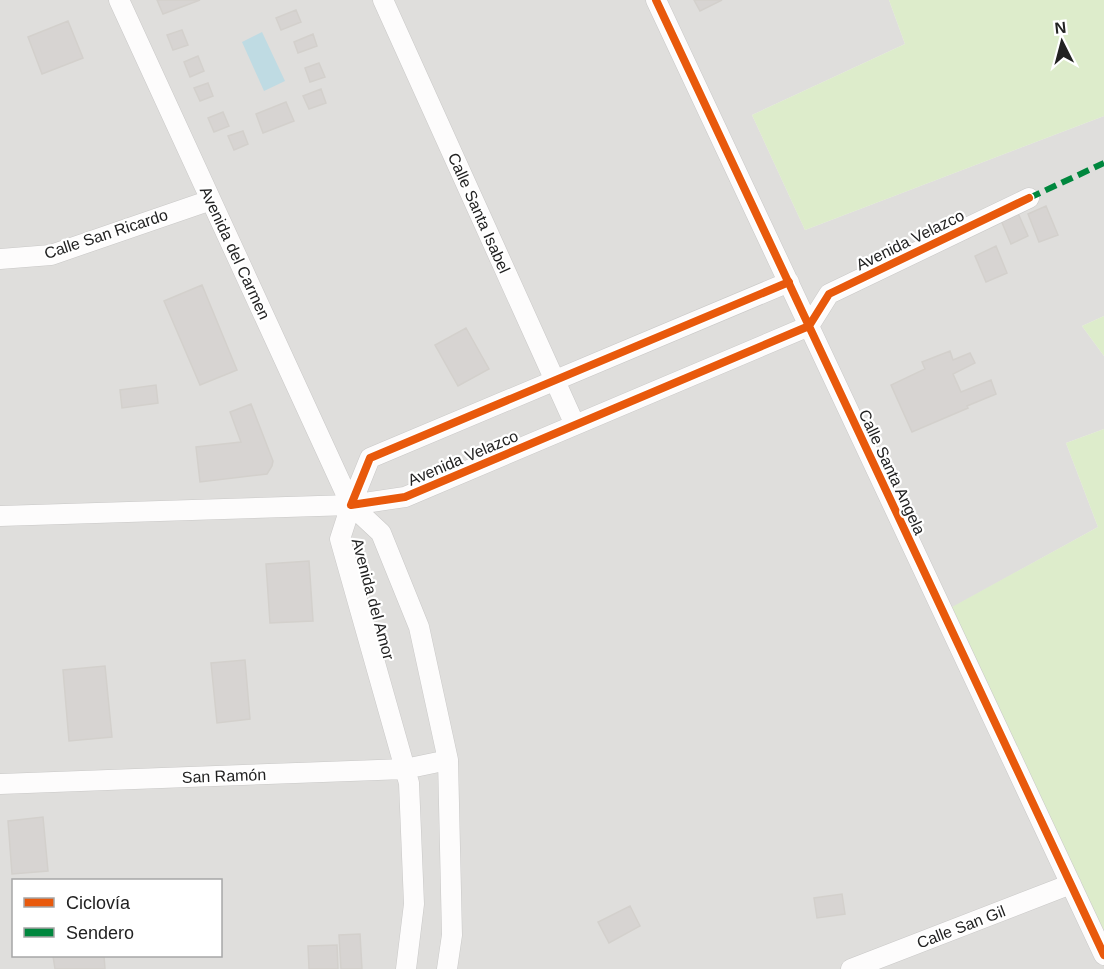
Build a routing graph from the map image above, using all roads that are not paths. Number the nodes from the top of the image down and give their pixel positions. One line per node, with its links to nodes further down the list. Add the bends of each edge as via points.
1 (119, 0): 5 (street, Avenida del Carmen)
2 (383, 0): 9 (street, Calle Santa Isabel)
3 (657, 0): 7 (street, Calle Santa Angela)
4 (1029, 198): 8 (street, Avenida Velazco, via 829,294)
5 (211, 200): 6 (street, Calle San Ricardo, via 51,255); 11 (street, Avenida del Carmen)
6 (0, 259)
7 (789, 282): 8 (street, Calle Santa Angela); 9 (street)
8 (809, 326): 10 (street, Avenida Velazco); 16 (street, Calle Santa Angela)
9 (555, 381): 10 (street, Calle Santa Isabel); 11 (street, via 370,458)
10 (575, 425): 11 (street, Avenida Velazco, via 405,497)
11 (351, 505): 12 (street, Avenida Velazco); 13 (street, Avenida del Amor, via 381,533 419,627); 14 (street, Avenida del Amor, via 340,539)
12 (0, 516)
13 (448, 760): 14 (street, San Ramón); 19 (street, Avenida del Amor, via 452,936)
14 (405, 769): 15 (street, San Ramón); 18 (street, Avenida del Amor, via 409,783 414,904)
15 (0, 784)
16 (1071, 885): 17 (street, Calle Santa Angela); 20 (street, Calle San Gil)
17 (1104, 955)
18 (406, 969)
19 (447, 969)
20 (851, 969)

